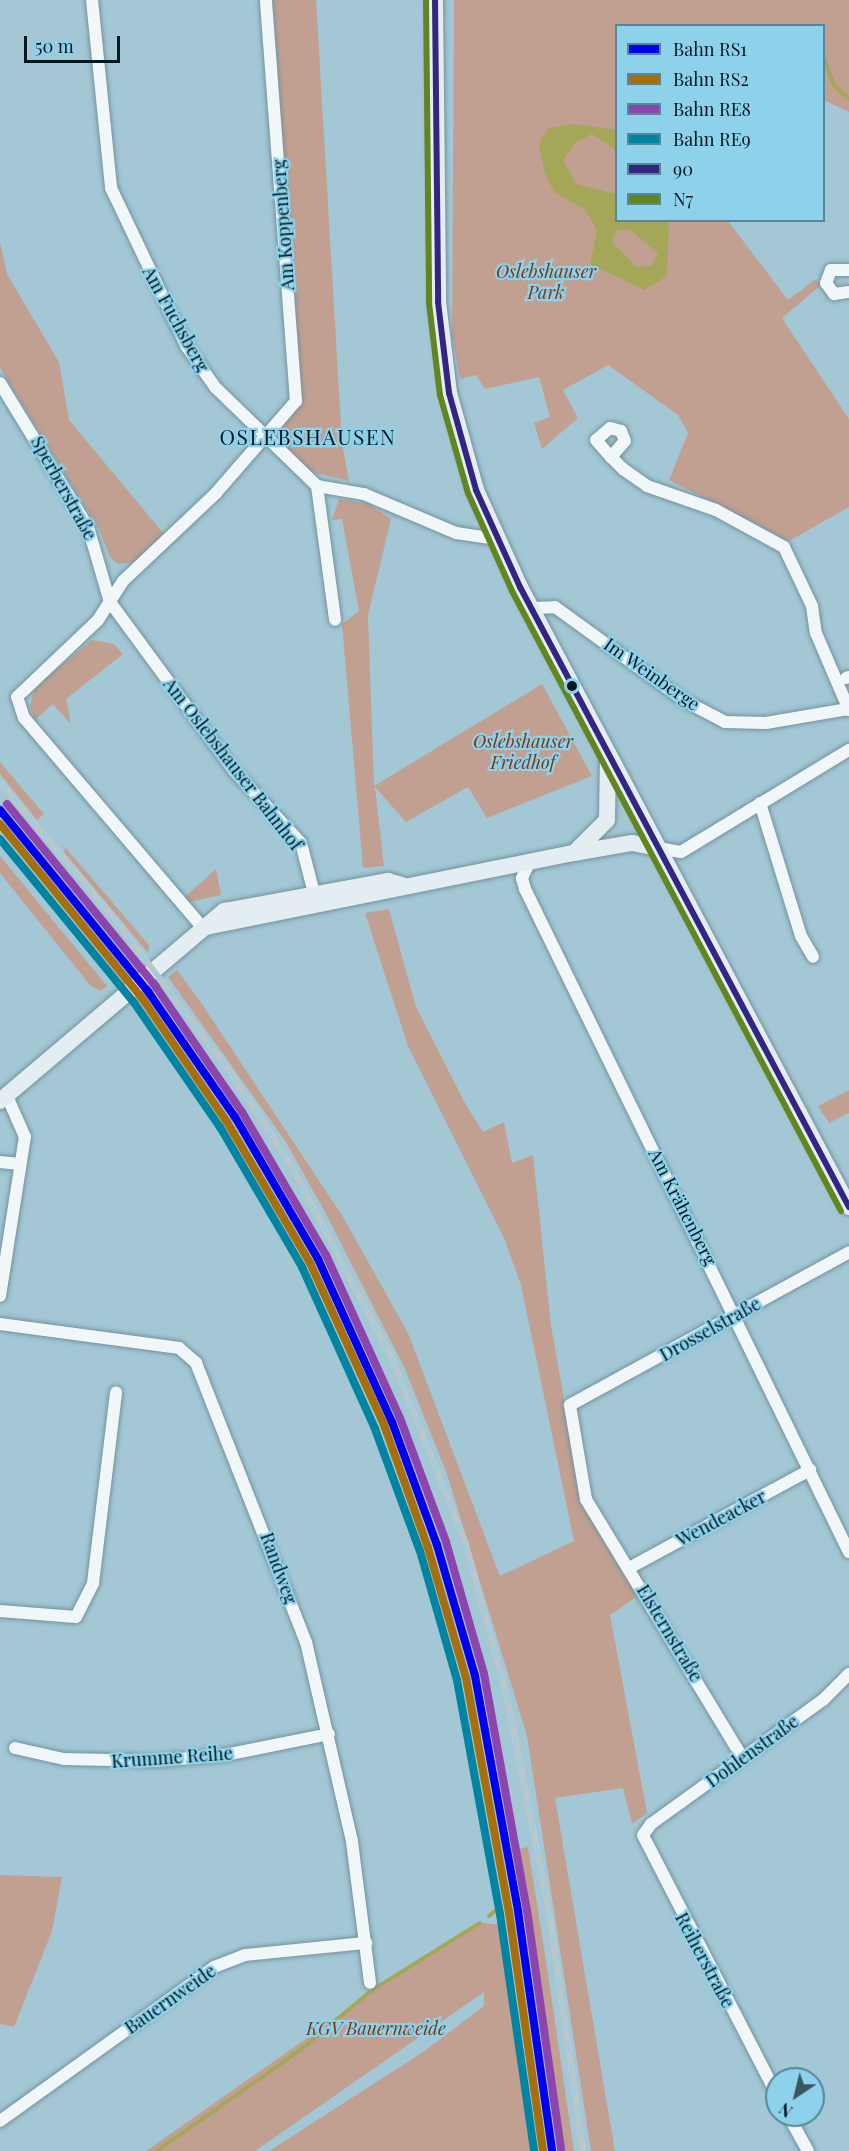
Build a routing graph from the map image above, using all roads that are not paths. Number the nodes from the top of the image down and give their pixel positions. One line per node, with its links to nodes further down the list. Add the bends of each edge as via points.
1 (92, 0): 7 (street, Am Fuchsberg, via 102,69 104,153 126,224 187,347 215,387)
2 (266, 0): 7 (street, Am Koppenberg, via 296,401)
3 (435, 0): 10 (main road, via 438,302 459,440)
4 (848, 268): 5 (street, via 831,270 826,283 834,294)
5 (849, 292)
6 (0, 383): 11 (street, Sperberstraße, via 88,527)
7 (265, 439): 9 (street, Am Fuchsberg); 11 (street, via 123,581)
8 (610, 457): 14 (street, via 647,486 716,510 784,546 812,606 816,633)
9 (317, 486): 10 (street, via 364,494 456,533); 13 (street)
10 (496, 538): 12 (main road)
11 (110, 602): 21 (street, Am Oslebshauser Bahnhof, via 235,772 301,843); 22 (street, via 19,691 20,712)
12 (532, 608): 14 (street, Im Weinberge, via 555,608 685,701 725,722 765,723); 16 (main road)
13 (335, 620)
14 (849, 709)
15 (849, 750): 17 (street)
16 (609, 752): 18 (main road); 19 (main road, via 607,820)
17 (760, 803): 18 (street, via 681,852); 23 (street, via 801,936)
18 (658, 848): 19 (main road, via 632,843); 27 (main road)
19 (574, 853): 20 (main road)
20 (529, 863): 21 (main road, via 402,885 388,881); 30 (street, Am Krähenberg, via 522,878 525,888)
21 (316, 900): 22 (main road)
22 (203, 928): 24 (main road)
23 (813, 957)
24 (4, 1099): 26 (street, via 25,1137)
25 (0, 1162): 26 (street)
26 (20, 1164): 29 (street)
27 (849, 1207)
28 (849, 1252): 30 (street, Drosselstraße)
29 (0, 1296)
30 (737, 1314): 33 (street, Drosselstraße); 34 (street, Am Krähenberg)
31 (0, 1324): 39 (street, Randweg, via 186,1350 272,1545 306,1642)
32 (116, 1392): 37 (street, via 93,1583 76,1617)
33 (570, 1405): 36 (street, Elsternstraße, via 584,1488)
34 (810, 1470): 35 (street, Am Krähenberg); 36 (street, Wendeacker)
35 (849, 1552)
36 (631, 1567): 41 (street, Elsternstraße)
37 (0, 1611)
38 (849, 1674): 41 (street, Dohlenstraße, via 823,1700)
39 (329, 1734): 40 (street, Krumme Reihe, via 225,1755 156,1761 69,1760); 43 (street, Randweg)
40 (15, 1748)
41 (742, 1757): 42 (street, Dohlenstraße)
42 (651, 1824): 45 (street, Reiherstraße, via 643,1843)
43 (366, 1943): 44 (street, Randweg); 46 (street, Bauernweide, via 245,1955 214,1967)
44 (370, 1983)
45 (765, 2072)
46 (0, 2121)
47 (795, 2127): 48 (street)
48 (808, 2151)

